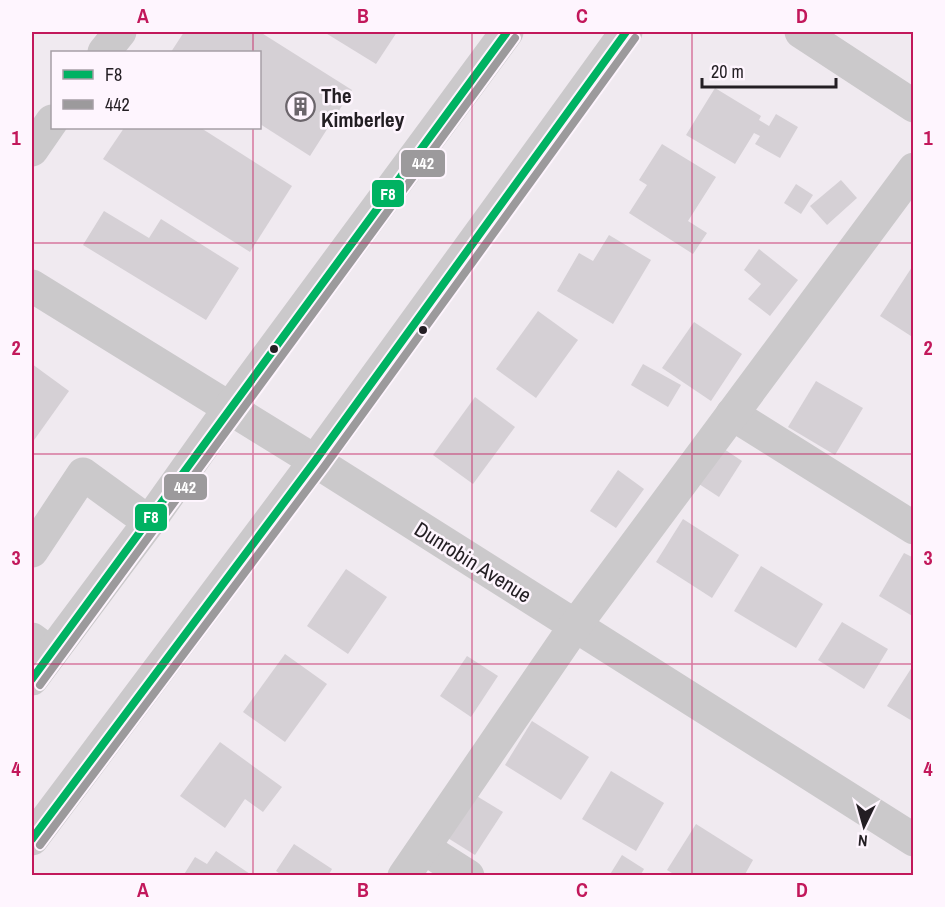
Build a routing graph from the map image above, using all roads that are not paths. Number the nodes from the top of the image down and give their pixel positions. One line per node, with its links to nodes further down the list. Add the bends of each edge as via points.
1 (120, 32): 5 (main road)
2 (507, 32): 11 (main road)
3 (626, 32): 13 (main road)
4 (801, 32): 6 (main road)
5 (105, 51)
6 (914, 106)
7 (51, 123): 8 (main road)
8 (32, 150)
9 (914, 169): 12 (main road)
10 (32, 286): 11 (main road, Dunrobin Avenue)
11 (229, 409): 13 (main road, Dunrobin Avenue); 14 (main road)
12 (732, 414): 15 (main road); 17 (main road)
13 (315, 461): 17 (main road, Dunrobin Avenue); 20 (main road)
14 (149, 522): 16 (main road, via 83,474); 18 (main road)
15 (914, 528)
16 (32, 551)
17 (575, 627): 21 (main road, Dunrobin Avenue); 22 (main road)
18 (41, 646): 19 (main road)
19 (32, 679)
20 (32, 839)
21 (914, 840)
22 (424, 848): 23 (main road); 24 (main road)
23 (404, 876)
24 (468, 876)

